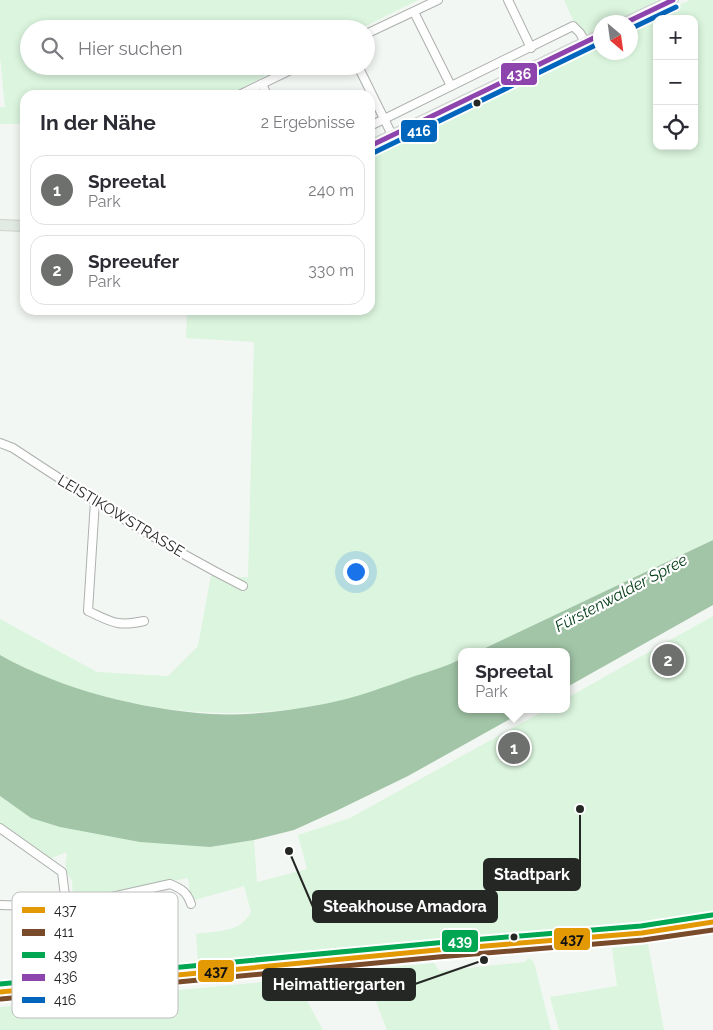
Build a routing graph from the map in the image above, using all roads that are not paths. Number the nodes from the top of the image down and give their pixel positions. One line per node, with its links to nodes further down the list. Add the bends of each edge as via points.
1 (438, 0): 4 (street)
2 (508, 0): 9 (street)
3 (673, 0): 5 (main road)
4 (414, 12): 6 (street); 13 (street)
5 (638, 17)
6 (375, 30)
7 (593, 38): 8 (main road)
8 (585, 42): 9 (street, via 573,26); 20 (main road)
9 (531, 48): 13 (street)
10 (280, 75): 12 (street)
11 (362, 75): 16 (street)
12 (262, 84): 14 (street); 15 (street)
13 (451, 86): 18 (street)
14 (249, 90)
15 (265, 90)
16 (370, 90)
17 (375, 101): 18 (street)
18 (384, 119): 19 (street); 20 (street)
19 (375, 124)
20 (392, 135): 21 (main road)
21 (375, 144)
22 (0, 225): 23 (main road)
23 (20, 226)
24 (0, 443): 25 (street, LEISTIKOWSTRASSE, via 13,448)
25 (95, 501): 26 (street, LEISTIKOWSTRASSE); 27 (street, via 88,610 113,623 128,625)
26 (243, 586)
27 (144, 621)
28 (0, 828): 29 (street, via 62,872)
29 (65, 892)
30 (134, 892): 31 (street, via 170,884 184,890)
31 (191, 904)
32 (713, 922): 33 (main road, via 642,934)
33 (178, 974)

